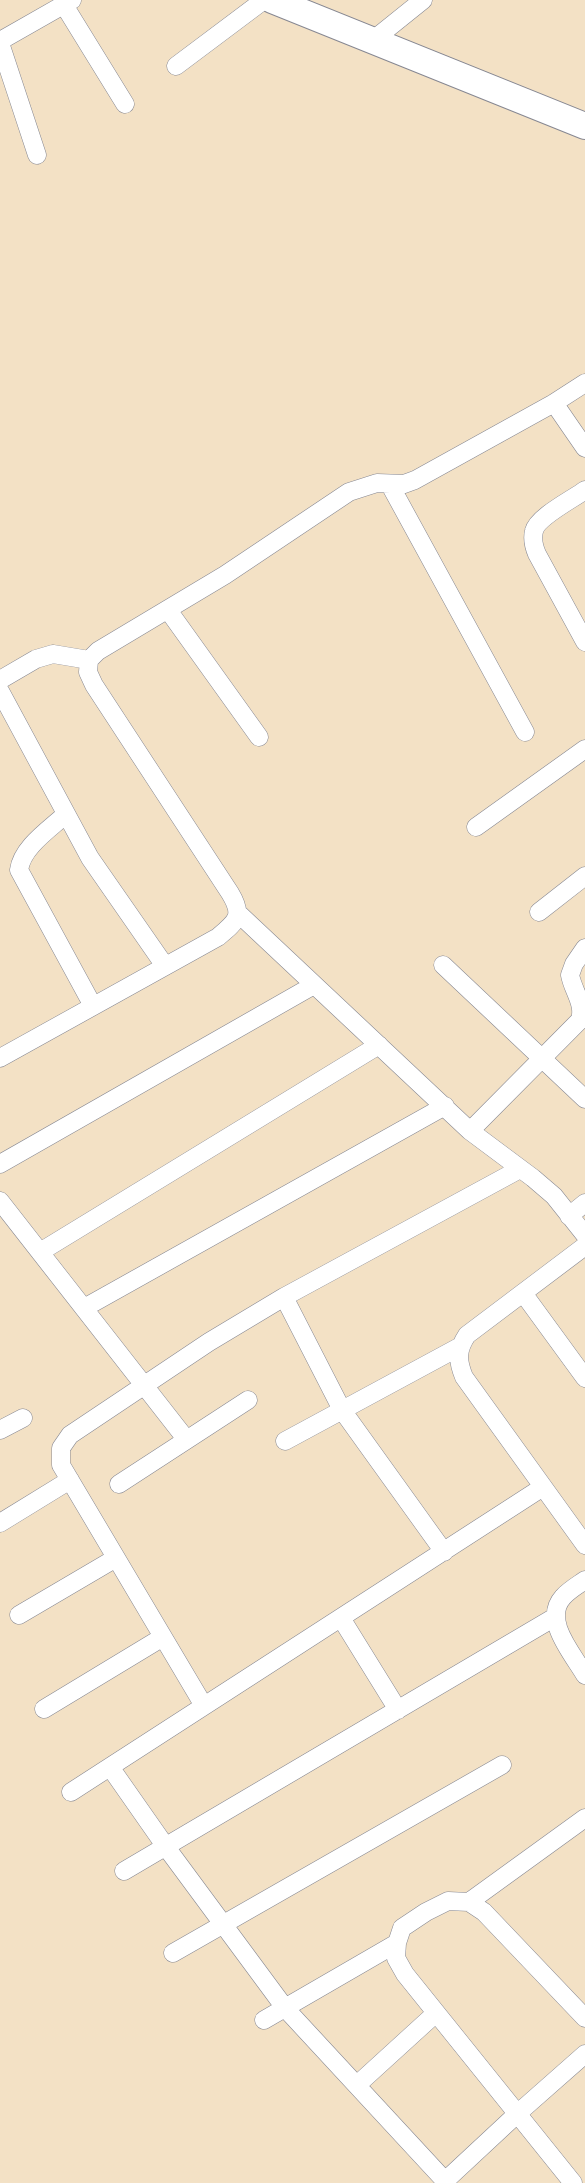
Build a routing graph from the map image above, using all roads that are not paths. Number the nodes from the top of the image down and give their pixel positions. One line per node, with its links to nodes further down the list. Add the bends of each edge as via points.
1 (264, 0): 7 (street)
2 (272, 0): 5 (highway)
3 (423, 0): 5 (street)
4 (68, 3): 6 (street); 8 (street)
5 (372, 41): 9 (highway)
6 (0, 42): 10 (street)
7 (176, 66)
8 (125, 104)
9 (585, 126)
10 (37, 155)
11 (585, 383): 12 (street)
12 (554, 403): 13 (street); 14 (street, via 415,480)
13 (585, 448)
14 (390, 485): 16 (street, via 377,483 348,492); 22 (street)
15 (585, 490): 17 (street, via 540,520 534,530 533,543 536,554)
16 (168, 610): 19 (street, via 98,651); 23 (street)
17 (580, 623): 18 (street)
18 (585, 642)
19 (89, 660): 20 (street, via 53,654 36,659); 29 (street, via 88,672 94,685 230,893)
20 (0, 680)
21 (0, 691): 25 (street)
22 (525, 732)
23 (259, 737)
24 (585, 749): 26 (street)
25 (66, 814): 32 (street, via 90,858); 35 (street, via 26,852 19,870)
26 (476, 827)
27 (585, 876): 28 (street)
28 (539, 912)
29 (239, 914): 32 (street, via 218,937); 33 (street)
30 (585, 948): 34 (street, via 570,975)
31 (443, 965): 38 (street)
32 (165, 966): 35 (street)
33 (314, 985): 36 (street); 42 (street)
34 (582, 1000): 38 (street, via 580,1020)
35 (93, 1006): 37 (street)
36 (379, 1045): 40 (street); 49 (street)
37 (0, 1058)
38 (541, 1059): 39 (street); 41 (street)
39 (585, 1099)
40 (445, 1106): 41 (street); 52 (street)
41 (470, 1131): 43 (street)
42 (0, 1164)
43 (520, 1168): 46 (street, via 554,1196); 51 (street)
44 (0, 1200): 49 (street)
45 (585, 1203): 46 (street)
46 (569, 1216): 47 (street)
47 (585, 1235)
48 (585, 1246): 50 (street)
49 (40, 1252): 52 (street)
50 (523, 1293): 53 (street, via 467,1335); 54 (street)
51 (284, 1297): 55 (street); 57 (street)
52 (84, 1308): 55 (street)
53 (460, 1347): 57 (street); 64 (street, via 458,1363 464,1377)
54 (585, 1378)
55 (145, 1384): 60 (street); 62 (street, via 70,1435 61,1448 61,1465)
56 (248, 1400): 60 (street)
57 (342, 1410): 61 (street); 67 (street)
58 (23, 1418): 59 (street)
59 (0, 1430)
60 (186, 1439): 63 (street)
61 (285, 1441)
62 (70, 1480): 65 (street); 68 (street)
63 (119, 1484)
64 (543, 1487): 66 (street); 67 (street)
65 (0, 1523)
66 (585, 1545)
67 (444, 1552): 72 (street)
68 (116, 1558): 70 (street); 73 (street)
69 (585, 1580): 71 (street, via 563,1597 556,1608)
70 (19, 1615)
71 (556, 1617): 74 (street, via 558,1628); 77 (street)
72 (341, 1618): 75 (street); 77 (street)
73 (163, 1637): 75 (street); 76 (street)
74 (585, 1675)
75 (204, 1706): 79 (street)
76 (44, 1708)
77 (398, 1710): 82 (street)
78 (502, 1765): 85 (street)
79 (110, 1767): 80 (street); 82 (street)
80 (71, 1792)
81 (585, 1818): 84 (street)
82 (166, 1847): 83 (street); 85 (street)
83 (124, 1871)
84 (469, 1902): 86 (street, via 448,1901 426,1912 402,1928); 90 (street, via 484,1912)
85 (223, 1924): 87 (street); 88 (street)
86 (397, 1943): 88 (street); 89 (street, via 396,1958)
87 (173, 1953)
88 (285, 2008): 91 (street); 93 (street)
89 (436, 2013): 93 (street); 94 (street)
90 (585, 2018)
91 (264, 2020)
92 (585, 2054): 94 (street)
93 (357, 2085): 95 (street)
94 (517, 2114): 95 (street); 96 (street)
95 (446, 2182)
96 (573, 2183)

